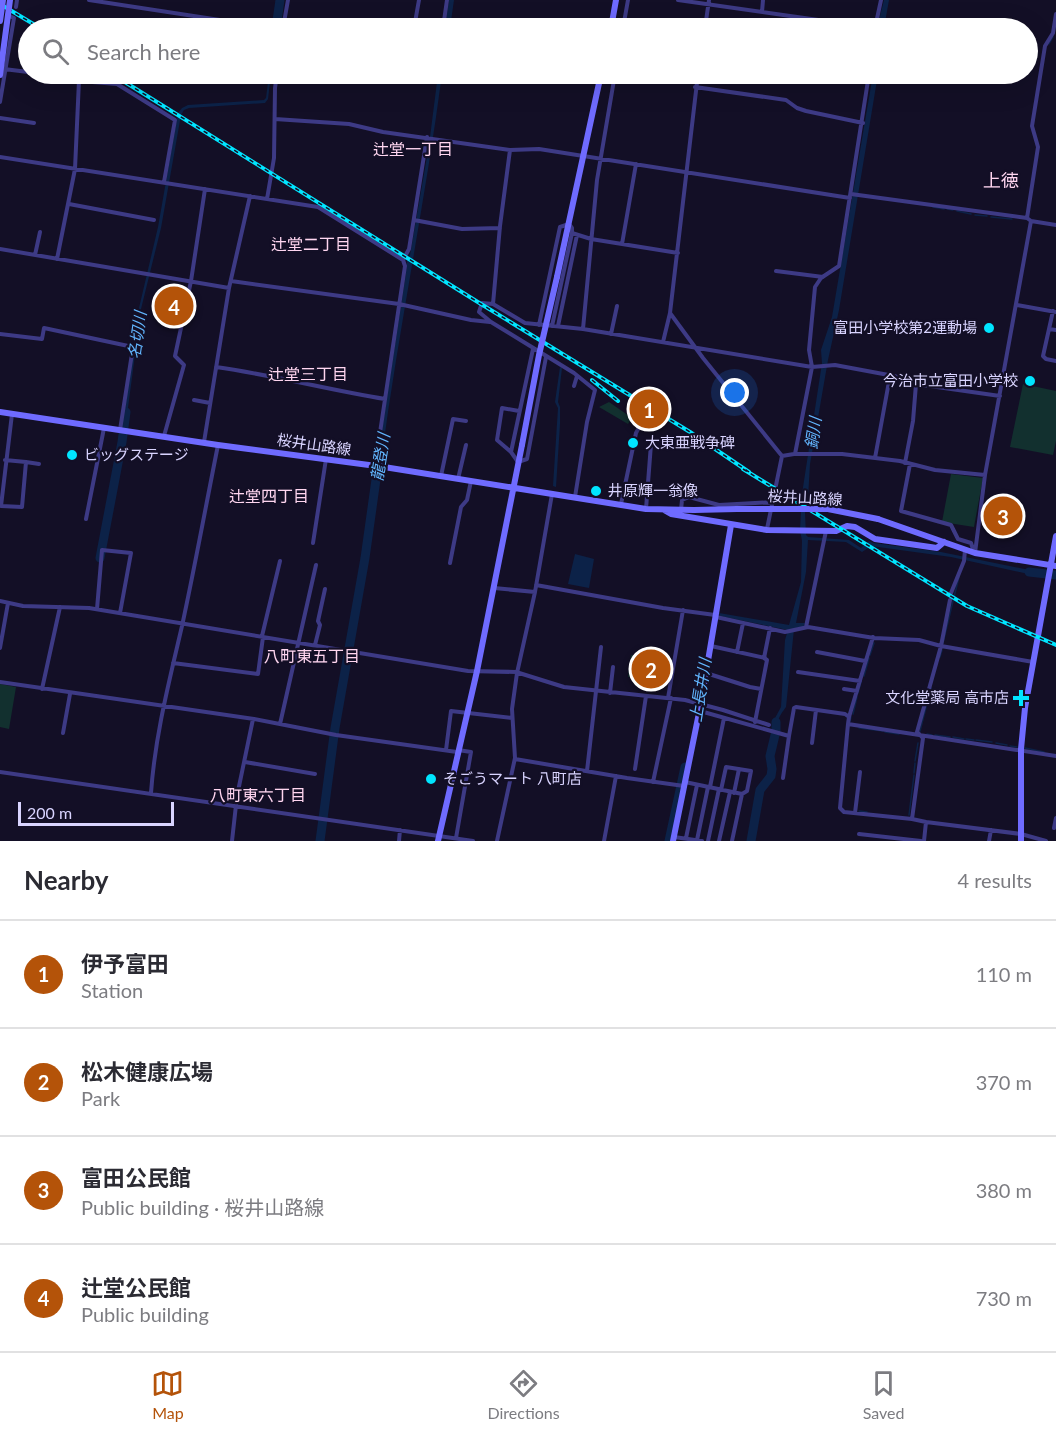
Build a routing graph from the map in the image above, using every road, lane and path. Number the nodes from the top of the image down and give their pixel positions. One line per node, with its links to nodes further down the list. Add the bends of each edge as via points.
1 (3, 0): 27 (street, bridge)
2 (10, 0): 28 (street, bridge)
3 (17, 0): 14 (street)
4 (89, 0): 18 (street)
5 (288, 0): 19 (street)
6 (420, 0): 20 (street)
7 (447, 0): 21 (street)
8 (616, 0): 22 (street)
9 (628, 0): 23 (street)
10 (678, 0): 13 (street)
11 (764, 0): 16 (street)
12 (881, 0): 26 (street)
13 (709, 2): 16 (street); 24 (street)
14 (16, 7)
15 (0, 10): 28 (street, via 14,18)
16 (762, 12): 25 (street)
17 (1056, 14): 59 (street, via 1053,33 1045,46 1032,126 1038,147)
18 (207, 18)
19 (285, 18)
20 (416, 18)
21 (444, 18)
22 (613, 18)
23 (625, 18)
24 (707, 18)
25 (804, 18)
26 (877, 18)
27 (0, 21)
28 (2, 71): 29 (street); 38 (street)
29 (18, 72)
30 (79, 84): 49 (street)
31 (117, 84): 51 (street, via 174,120)
32 (277, 84): 40 (street)
33 (599, 84): 45 (street)
34 (613, 84): 47 (street)
35 (696, 84): 37 (street)
36 (868, 84): 42 (street)
37 (696, 87): 42 (street, via 786,100 806,111); 50 (street)
38 (0, 102)
39 (0, 118): 41 (street)
40 (275, 119): 43 (street, via 349,124); 55 (street)
41 (34, 123)
42 (862, 123): 54 (street)
43 (427, 137): 44 (street); 58 (street)
44 (510, 150): 45 (street, via 539,149); 62 (street)
45 (583, 156): 47 (street); 60 (street)
46 (0, 157): 49 (street)
47 (601, 159): 48 (street); 66 (street)
48 (636, 164): 50 (street); 67 (street)
49 (75, 169): 51 (street); 56 (street)
50 (686, 171): 54 (street); 69 (street)
51 (164, 182): 52 (street)
52 (205, 189): 53 (street); 75 (street)
53 (250, 196): 55 (street); 76 (street)
54 (850, 196): 59 (street); 74 (street, via 839,266)
55 (267, 199): 72 (street, via 318,207)
56 (69, 204): 57 (street); 71 (street)
57 (154, 220)
58 (414, 220): 62 (street, via 462,229); 72 (street)
59 (1029, 220): 61 (street); 80 (street)
60 (569, 224): 64 (street); 85 (street, via 560,227); 128 (street, bridge)
61 (1056, 225)
62 (500, 228): 79 (street)
63 (40, 232): 70 (street)
64 (572, 233): 65 (street); 86 (street)
65 (577, 235): 66 (street); 86 (street)
66 (591, 239): 67 (street); 87 (street)
67 (622, 244): 69 (street)
68 (0, 249): 70 (street)
69 (678, 253): 83 (street)
70 (35, 255): 71 (street)
71 (57, 259): 75 (street)
72 (403, 260): 78 (street)
73 (776, 271): 74 (street)
74 (823, 277): 98 (street, via 815,287 811,317 808,350)
75 (191, 281): 77 (street); 116 (street, via 175,356 184,365)
76 (231, 281): 77 (street); 78 (street)
77 (229, 288): 97 (street)
78 (399, 304): 84 (street); 104 (street)
79 (494, 304): 84 (street, via 483,303 479,312); 85 (street, via 525,323)
80 (1017, 305): 82 (street); 103 (street)
81 (617, 306): 91 (street)
82 (1054, 311): 88 (street)
83 (670, 312): 92 (street); 93 (street)
84 (491, 322): 94 (street)
85 (539, 325): 86 (street)
86 (555, 326): 87 (street)
87 (584, 329): 91 (street)
88 (1049, 329): 89 (street); 96 (street, via 1043,356)
89 (1056, 330)
90 (0, 334): 115 (street, via 42,339 44,328 133,347)
91 (610, 334): 92 (street)
92 (663, 342): 93 (street)
93 (695, 347): 98 (street); 123 (street)
94 (533, 349): 95 (street); 107 (street)
95 (546, 357): 99 (street); 128 (street, via 527,459)
96 (1056, 362)
97 (216, 367): 104 (street); 106 (street)
98 (812, 367): 100 (street, via 835,365); 122 (street)
99 (577, 376): 102 (street); 139 (street, via 595,390)
100 (890, 376): 101 (street); 124 (street)
101 (916, 384): 103 (street); 129 (street)
102 (574, 386)
103 (1000, 396): 133 (street)
104 (385, 399): 132 (street)
105 (194, 400): 106 (street)
106 (210, 403): 117 (street)
107 (520, 411): 121 (street); 121 (street, via 502,408 497,440)
108 (0, 412): 109 (street, 桜井山路線)
109 (12, 414): 113 (street, 桜井山路線); 126 (street)
110 (637, 418): 112 (street)
111 (466, 421): 134 (street, via 453,419)
112 (641, 424): 114 (street); 141 (street)
113 (104, 428): 115 (street, 桜井山路線); 145 (street)
114 (654, 429)
115 (120, 430): 116 (street, 桜井山路線)
116 (164, 436): 117 (street, 桜井山路線)
117 (204, 442): 119 (street, 桜井山路線)
118 (651, 444): 142 (street)
119 (219, 445): 125 (street, 桜井山路線); 171 (street)
120 (466, 445): 135 (street)
121 (510, 452): 128 (street)
122 (795, 454): 123 (street); 124 (street)
123 (782, 456): 140 (street)
124 (875, 458): 129 (street)
125 (326, 459): 132 (street, 桜井山路線); 151 (street)
126 (5, 460): 127 (street); 127 (street, via 1,506 22,507)
127 (27, 462): 130 (street)
128 (519, 462): 137 (street)
129 (904, 463): 131 (street)
130 (39, 464)
131 (910, 464): 133 (street); 153 (street, via 901,511 951,525 958,539 974,546)
132 (375, 466): 134 (street, 桜井山路線)
133 (985, 475): 153 (street)
134 (441, 477): 135 (street, 桜井山路線)
135 (458, 479): 136 (street, 桜井山路線)
136 (471, 480): 137 (street, 桜井山路線); 155 (street, via 467,500 461,507)
137 (514, 487): 138 (street, 桜井山路線); 159 (street)
138 (552, 494): 139 (street, 桜井山路線); 158 (street)
139 (575, 497): 141 (street, 桜井山路線)
140 (774, 502): 144 (street, via 719,505 689,497 682,500); 147 (street)
141 (621, 504): 142 (street, 桜井山路線)
142 (646, 508): 143 (street, 桜井山路線)
143 (661, 509): 144 (street, 桜井山路線); 146 (street, 桜井山路線)
144 (681, 510): 150 (street, 桜井山路線, bridge, via 828,509 878,519)
145 (86, 519)
146 (731, 525): 147 (street, 桜井山路線); 170 (street)
147 (767, 530): 148 (street, 桜井山路線)
148 (826, 531): 150 (street, 桜井山路線, via 847,526 875,539 937,548); 174 (street)
149 (1056, 536): 157 (street)
150 (944, 542): 152 (street, 桜井山路線)
151 (313, 543)
152 (964, 550): 153 (street, 桜井山路線); 162 (street, via 964,561)
153 (974, 553): 157 (street, 桜井山路線)
154 (280, 561): 175 (street)
155 (450, 563)
156 (316, 565): 177 (street)
157 (1053, 566): 187 (street)
158 (536, 585): 161 (street); 168 (street)
159 (494, 588): 161 (street); 190 (street)
160 (325, 589): 178 (street)
161 (535, 592): 192 (street)
162 (951, 593)
163 (950, 600): 180 (street)
164 (0, 601): 165 (street)
165 (8, 603): 166 (street); 181 (street)
166 (60, 607): 167 (street); 196 (street)
167 (97, 609): 169 (street); 169 (street, via 102,550 131,553)
168 (683, 610): 170 (street); 204 (street)
169 (120, 613): 171 (street)
170 (716, 616): 172 (street); 179 (street)
171 (182, 623): 175 (street); 188 (street)
172 (743, 623): 173 (street); 183 (street)
173 (770, 628): 174 (street, via 785,632); 185 (street)
174 (806, 628): 176 (street)
175 (262, 636): 177 (street); 188 (street, via 258,675)
176 (873, 638): 180 (street, via 919,640); 186 (street)
177 (298, 642): 178 (street); 214 (street)
178 (315, 645): 190 (street)
179 (711, 646): 183 (street); 193 (street)
180 (941, 646): 187 (street); 218 (street, via 917,732)
181 (0, 648)
182 (601, 648): 199 (street)
183 (737, 652): 185 (street)
184 (817, 652): 186 (street)
185 (765, 658): 197 (street)
186 (866, 661): 194 (street)
187 (1033, 662): 221 (street)
188 (173, 663): 205 (street)
189 (613, 667): 201 (street)
190 (477, 671): 192 (street); 208 (street)
191 (798, 672): 194 (street)
192 (517, 673): 199 (street, via 564,687); 210 (street)
193 (706, 673): 197 (street); 206 (street)
194 (860, 681): 200 (street)
195 (0, 682): 196 (street)
196 (42, 689): 202 (street)
197 (761, 689): 213 (street)
198 (844, 689): 200 (street)
199 (595, 691): 201 (street); 229 (street)
200 (857, 691): 209 (street)
201 (609, 693): 203 (street)
202 (70, 694): 205 (street); 217 (street)
203 (646, 696): 204 (street); 227 (street)
204 (670, 698): 206 (street); 235 (street)
205 (163, 707): 212 (street); 241 (street)
206 (700, 707): 211 (street); 213 (street); 236 (street)
207 (816, 710): 209 (street); 219 (street, via 794,708); 220 (street)
208 (467, 712): 210 (street); 222 (street, via 450,712); 223 (street)
209 (849, 717): 215 (street)
210 (512, 718): 225 (street)
211 (724, 718): 219 (street); 238 (street)
212 (253, 719): 214 (street); 226 (street)
213 (755, 722): 216 (street)
214 (280, 724): 222 (street)
215 (848, 724): 218 (street); 244 (street, via 840,808)
216 (769, 725)
217 (63, 733)
218 (920, 735): 221 (street); 248 (street, via 923,738)
219 (789, 736): 234 (street)
220 (812, 743)
221 (1021, 749): 224 (street); 257 (street)
222 (447, 750): 223 (street)
223 (458, 751): 254 (street); 255 (street, via 471,752)
224 (1056, 756)
225 (515, 759): 229 (street); 263 (street)
226 (245, 762): 232 (street); 243 (street)
227 (635, 769)
228 (739, 769): 239 (street, via 726,767); 240 (street); 242 (street, via 751,771 747,791)
229 (586, 771): 233 (street)
230 (0, 772): 241 (street)
231 (860, 772): 244 (street)
232 (315, 774)
233 (616, 776): 235 (street); 264 (street)
234 (783, 778)
235 (654, 782): 236 (street)
236 (685, 784): 237 (street); 258 (street)
237 (697, 784): 238 (street); 256 (street)
238 (709, 787): 239 (street); 259 (street)
239 (720, 790): 240 (street); 245 (street)
240 (732, 792): 242 (street); 246 (street)
241 (151, 793): 243 (street)
242 (741, 794): 268 (street)
243 (237, 806): 251 (street); 260 (street)
244 (855, 813): 248 (street)
245 (714, 815): 246 (street); 266 (street)
246 (724, 817): 267 (street)
247 (1056, 818): 250 (street)
248 (913, 819): 249 (street)
249 (926, 822): 252 (street); 269 (street)
250 (1054, 828)
251 (400, 830): 254 (street); 261 (street)
252 (991, 830): 257 (street); 270 (street)
253 (859, 834): 269 (street)
254 (439, 838): 255 (street)
255 (456, 838): 262 (street)
256 (686, 838): 258 (street); 259 (street)
257 (1021, 838): 271 (street)
258 (674, 839)
259 (697, 840): 265 (street)
260 (232, 841)
261 (399, 841)
262 (473, 841)
263 (497, 841)
264 (604, 841)
265 (702, 841)
266 (708, 841)
267 (719, 841)
268 (732, 841)
269 (923, 841)
270 (988, 841)
271 (1046, 841)

